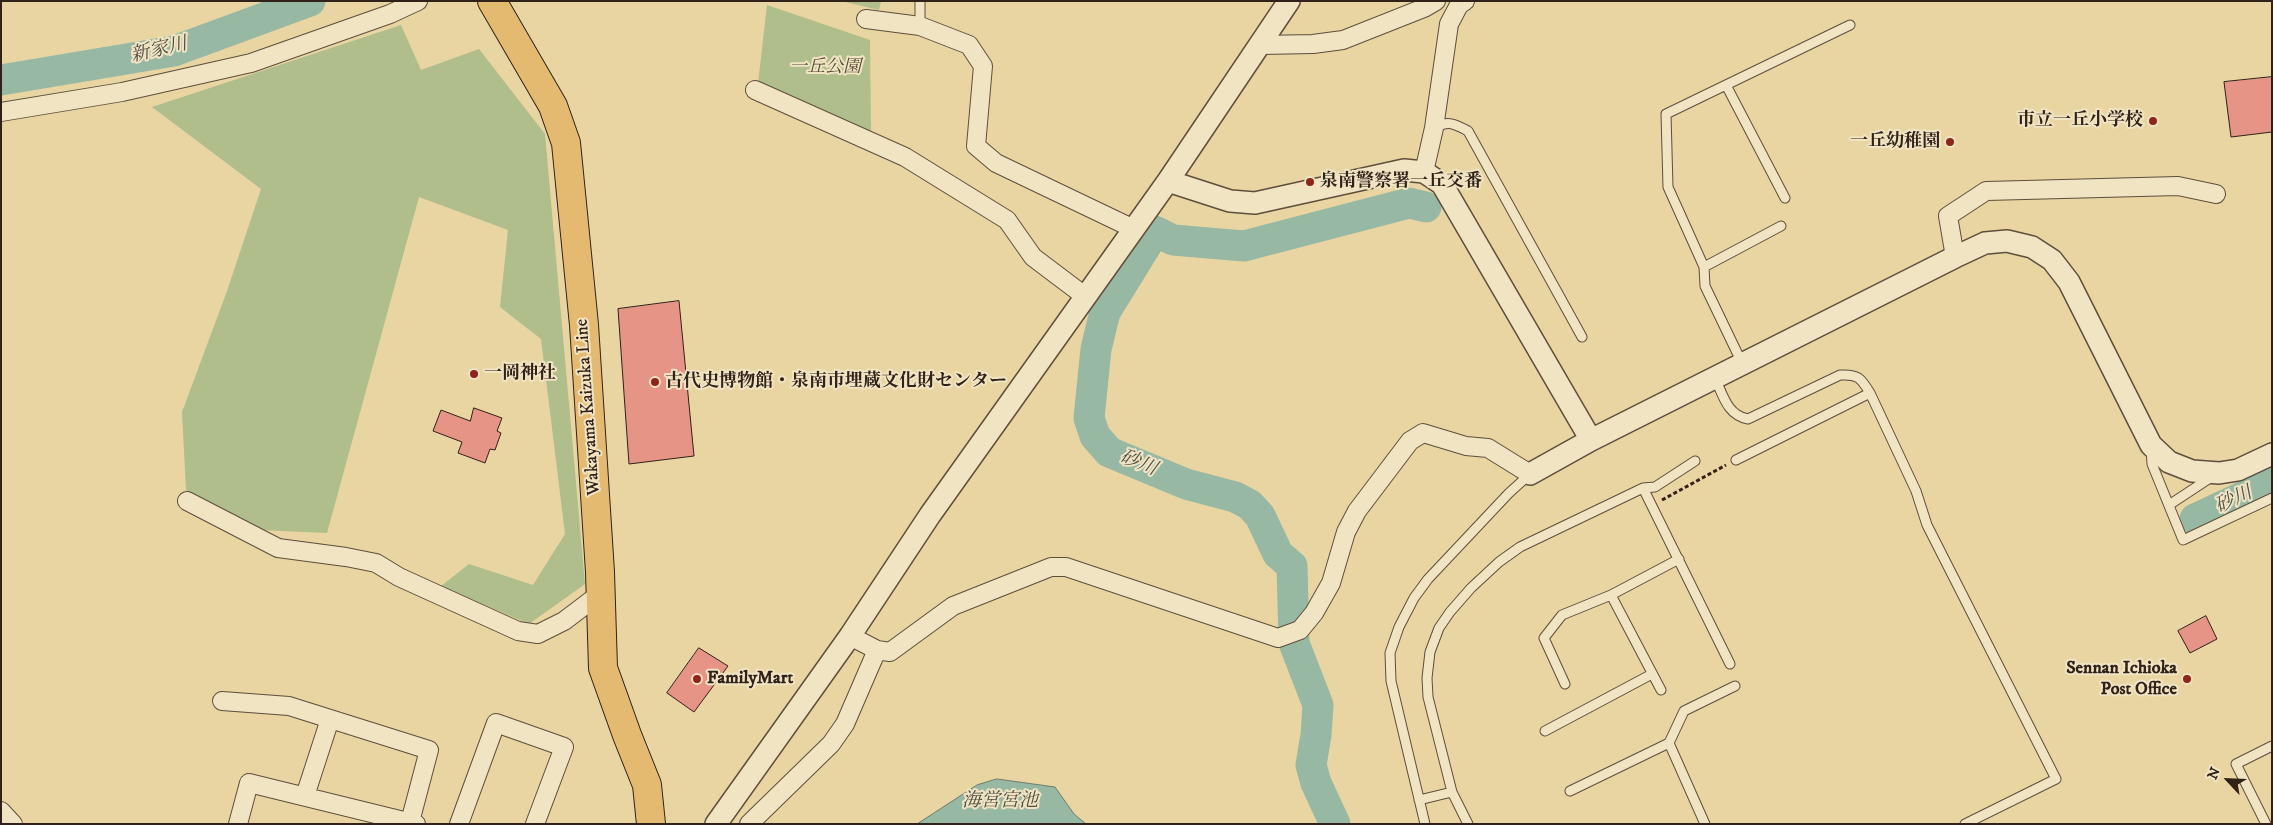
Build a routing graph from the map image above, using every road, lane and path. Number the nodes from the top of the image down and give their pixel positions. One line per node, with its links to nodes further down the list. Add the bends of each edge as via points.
1 (418, 1): 13 (street, via 251,63 122,92)
2 (492, 1): 41 (main road, Wakayama Kaizuka Line, via 553,106 566,143 584,325)
3 (920, 1): 9 (lane)
4 (1290, 1): 10 (street)
5 (1436, 1): 10 (street, via 1342,40)
6 (1465, 1): 14 (street, via 1459,5 1449,24)
7 (866, 19): 9 (street)
8 (1850, 25): 11 (lane)
9 (920, 26): 20 (street, via 969,45 983,66 976,146 996,163)
10 (1261, 45): 16 (street)
11 (1726, 85): 18 (lane); 22 (lane, via 1666,114 1668,187)
12 (755, 90): 23 (street, via 905,157 1007,220 1033,257)
13 (1, 112)
14 (1434, 128): 15 (street); 24 (lane, via 1451,123 1468,131)
15 (1424, 172): 16 (street, via 1404,170 1255,203 1230,201); 28 (street, via 1442,184)
16 (1168, 181): 20 (street)
17 (2216, 194): 21 (street, via 2178,186 1986,191 1948,216)
18 (1785, 198)
19 (1781, 226): 22 (lane)
20 (1134, 230): 23 (street)
21 (1955, 257): 25 (street); 29 (street, via 1986,243 2007,241 2032,247 2052,260 2069,282)
22 (1704, 266): 25 (lane, via 1705,286)
23 (1086, 297): 43 (street, via 930,515)
24 (1582, 337)
25 (1742, 363): 26 (street)
26 (1715, 377): 27 (lane, via 1730,410 1738,417 1748,418 1840,374 1853,374 1862,380); 28 (street)
27 (1870, 393): 31 (lane); 71 (lane, via 1916,491 1927,525 2056,779)
28 (1591, 440): 34 (street)
29 (2151, 445): 33 (street, via 2169,462 2192,471); 39 (lane, via 2152,464)
30 (2272, 454): 33 (street, via 2238,470)
31 (1736, 460): 38 (path)
32 (1695, 462): 35 (lane, via 1655,487)
33 (2219, 473): 39 (lane)
34 (1530, 474): 44 (street, via 1488,448 1466,446 1423,433 1410,441 1357,511 1346,532 1331,583 1314,613 1292,633 1278,638 1066,567 1052,567 953,606 890,652); 58 (lane, via 1428,579 1399,627 1390,653 1391,681)
35 (1643, 488): 38 (lane); 56 (lane, via 1520,547 1472,588 1439,628 1430,652 1428,697)
36 (2272, 498): 39 (lane, via 2184,540)
37 (187, 501): 41 (street, via 278,548 376,563 518,632 538,634 564,621)
38 (1652, 505): 40 (lane)
39 (2169, 505)
40 (1679, 559): 42 (lane); 45 (lane)
41 (601, 593): 65 (main road, Wakayama Kaizuka Line, via 603,668 647,785)
42 (1610, 595): 46 (lane); 47 (lane, via 1562,615 1544,638)
43 (850, 636): 44 (street); 66 (street)
44 (877, 650): 67 (street, via 845,724 832,744)
45 (1730, 664)
46 (1652, 674): 49 (lane); 52 (lane)
47 (1566, 684)
48 (1735, 686): 53 (lane, via 1684,712)
49 (1660, 690)
50 (222, 701): 51 (street, via 289,706)
51 (330, 719): 57 (street); 60 (street, via 429,750)
52 (1545, 731)
53 (1669, 743): 55 (lane); 70 (lane)
54 (2272, 746): 72 (lane, via 2236,764)
55 (1570, 791)
56 (1452, 792): 58 (lane); 69 (lane)
57 (305, 796): 60 (street); 62 (street, via 249,783)
58 (1420, 800): 68 (lane)
59 (1, 811): 61 (street)
60 (413, 823)
61 (13, 824)
62 (238, 824)
63 (458, 824): 64 (street, via 496,723 564,747)
64 (536, 824)
65 (650, 824)
66 (716, 824)
67 (749, 824)
68 (1425, 824)
69 (1468, 824)
70 (1705, 824)
71 (1965, 824)
72 (2266, 824)

